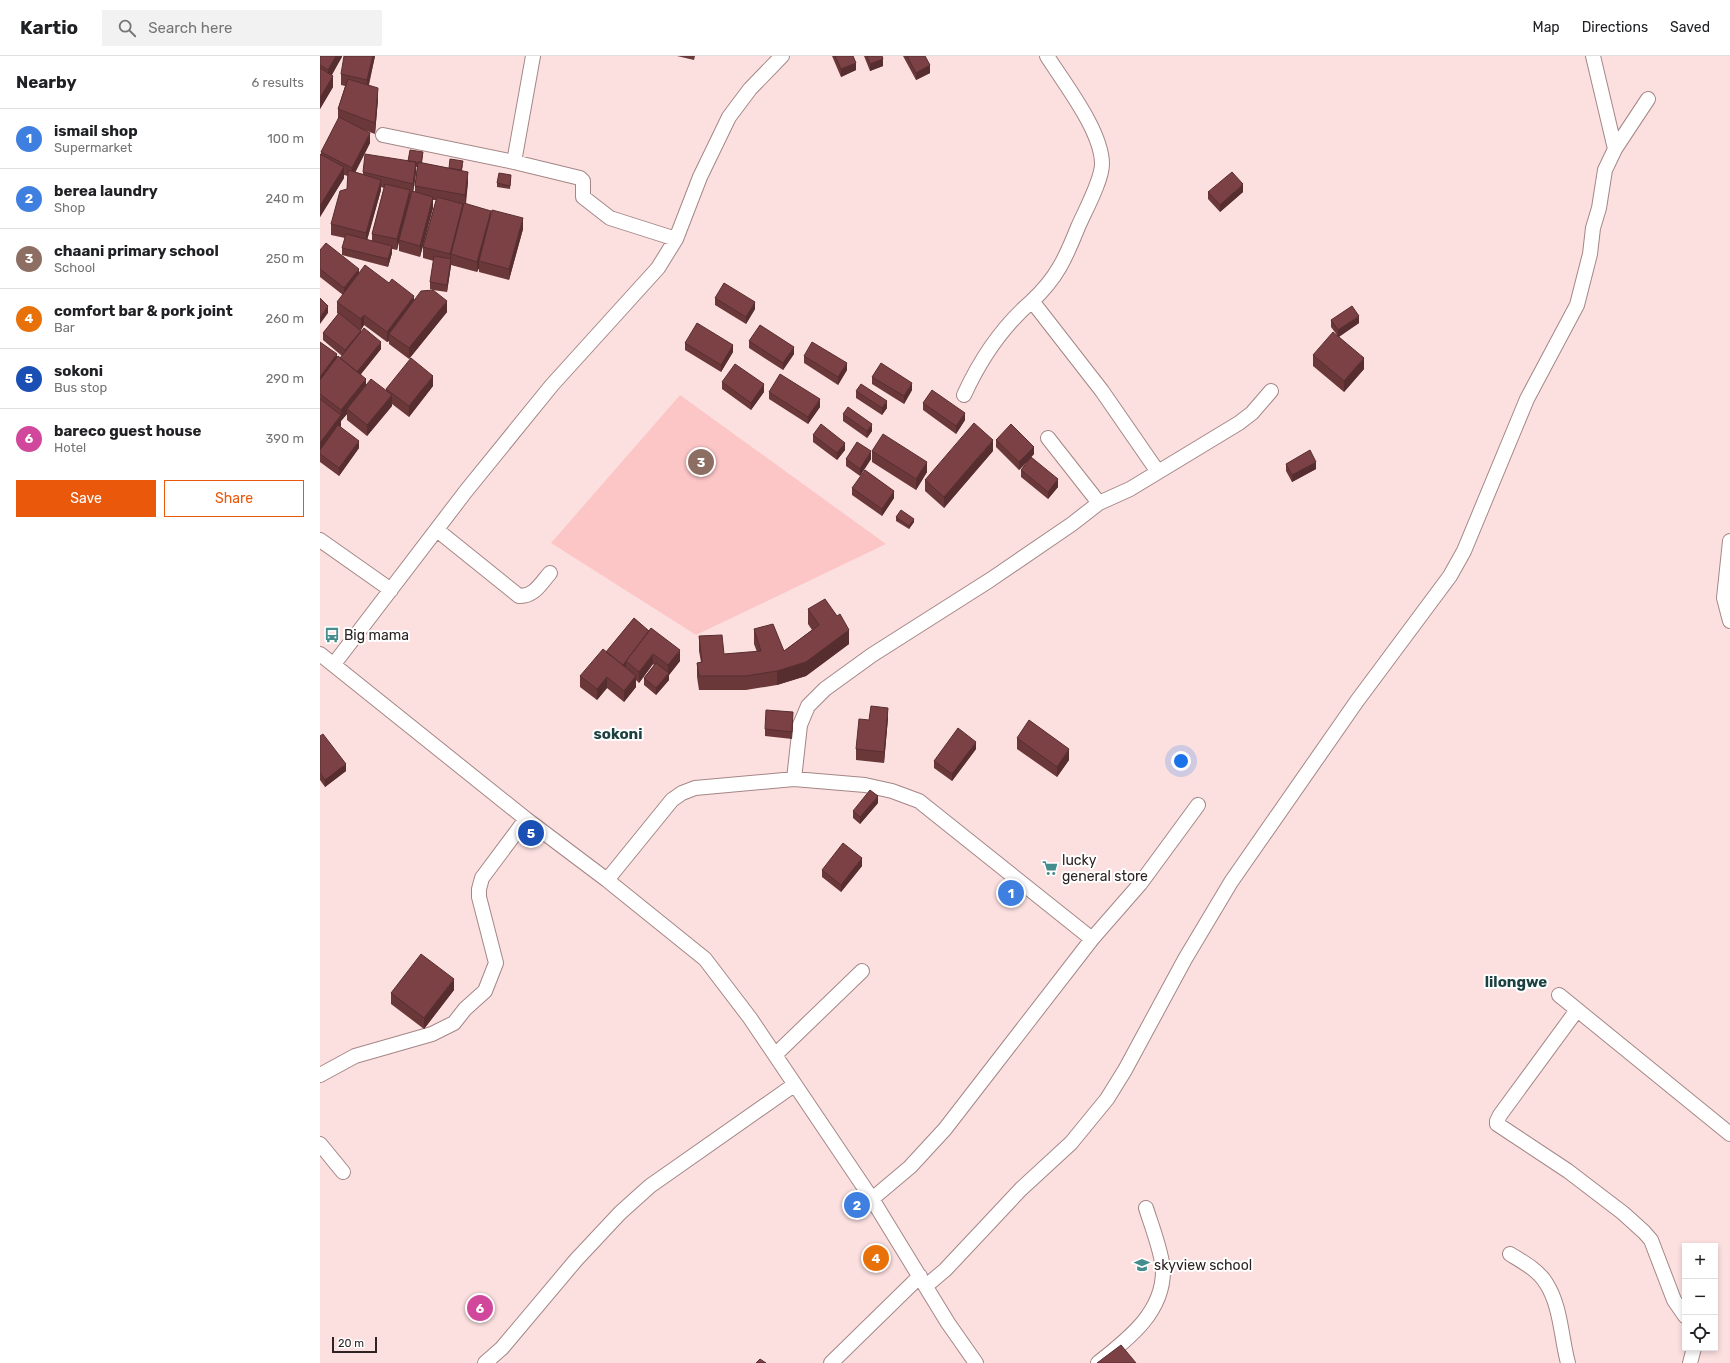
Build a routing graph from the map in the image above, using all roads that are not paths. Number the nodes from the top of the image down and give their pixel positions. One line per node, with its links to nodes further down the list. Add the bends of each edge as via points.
1 (533, 56): 8 (street)
2 (782, 56): 9 (street, via 750,89 729,117 700,177)
3 (1047, 56): 10 (street, via 1095,134 1102,164 1059,271)
4 (1593, 56): 7 (street)
5 (1648, 99): 7 (street)
6 (383, 135): 8 (street)
7 (1615, 149): 41 (street, via 1605,170 1590,254 1577,305 1527,399 1464,551 1450,576 1357,701 1230,882 1107,1099 1070,1143 1021,1189 946,1270)
8 (514, 162): 9 (street, via 580,178 583,181 583,197 610,218)
9 (676, 239): 16 (street, via 658,268 552,385)
10 (1032, 301): 12 (street, via 1012,321 979,366); 14 (street, via 1102,391)
11 (1271, 391): 14 (street, via 1239,424)
12 (964, 395)
13 (1048, 438): 15 (street)
14 (1158, 472): 15 (street, via 1130,489)
15 (1098, 503): 24 (street, via 990,580 872,655 825,689 808,706 800,725)
16 (437, 530): 19 (street, via 519,596 532,594); 20 (street)
17 (320, 540): 20 (street)
18 (1730, 541): 21 (street, via 1724,598)
19 (550, 572)
20 (391, 590): 23 (street)
21 (1730, 621)
22 (320, 654): 23 (street)
23 (334, 664): 26 (street)
24 (794, 779): 27 (street, via 695,788 682,793 672,800); 28 (street, via 865,785 919,801)
25 (1198, 805): 28 (street, via 1140,884)
26 (526, 819): 27 (street); 33 (street, via 482,878 479,889 496,963 485,991 454,1023 432,1034 355,1056)
27 (607, 880): 32 (street, via 705,959)
28 (1092, 939): 38 (street, via 945,1129 910,1167)
29 (862, 971): 32 (street)
30 (1559, 995): 31 (street)
31 (1577, 1010): 35 (street); 42 (street, via 1500,1115 1497,1124 1568,1171 1644,1232 1651,1240 1674,1300)
32 (775, 1055): 34 (street)
33 (320, 1075)
34 (794, 1085): 38 (street); 44 (street, via 650,1186 620,1213 576,1260 502,1348)
35 (1730, 1134)
36 (320, 1144): 37 (street)
37 (343, 1172)
38 (872, 1199): 41 (street)
39 (1146, 1208): 47 (street, via 1163,1270 1161,1287 1149,1315 1134,1334)
40 (1510, 1254): 48 (street, via 1529,1266 1546,1282 1555,1299)
41 (923, 1281): 45 (street); 46 (street)
42 (1684, 1315)
43 (1693, 1351): 49 (street)
44 (485, 1363)
45 (831, 1363)
46 (976, 1363)
47 (1098, 1363)
48 (1568, 1363)
49 (1690, 1363)

